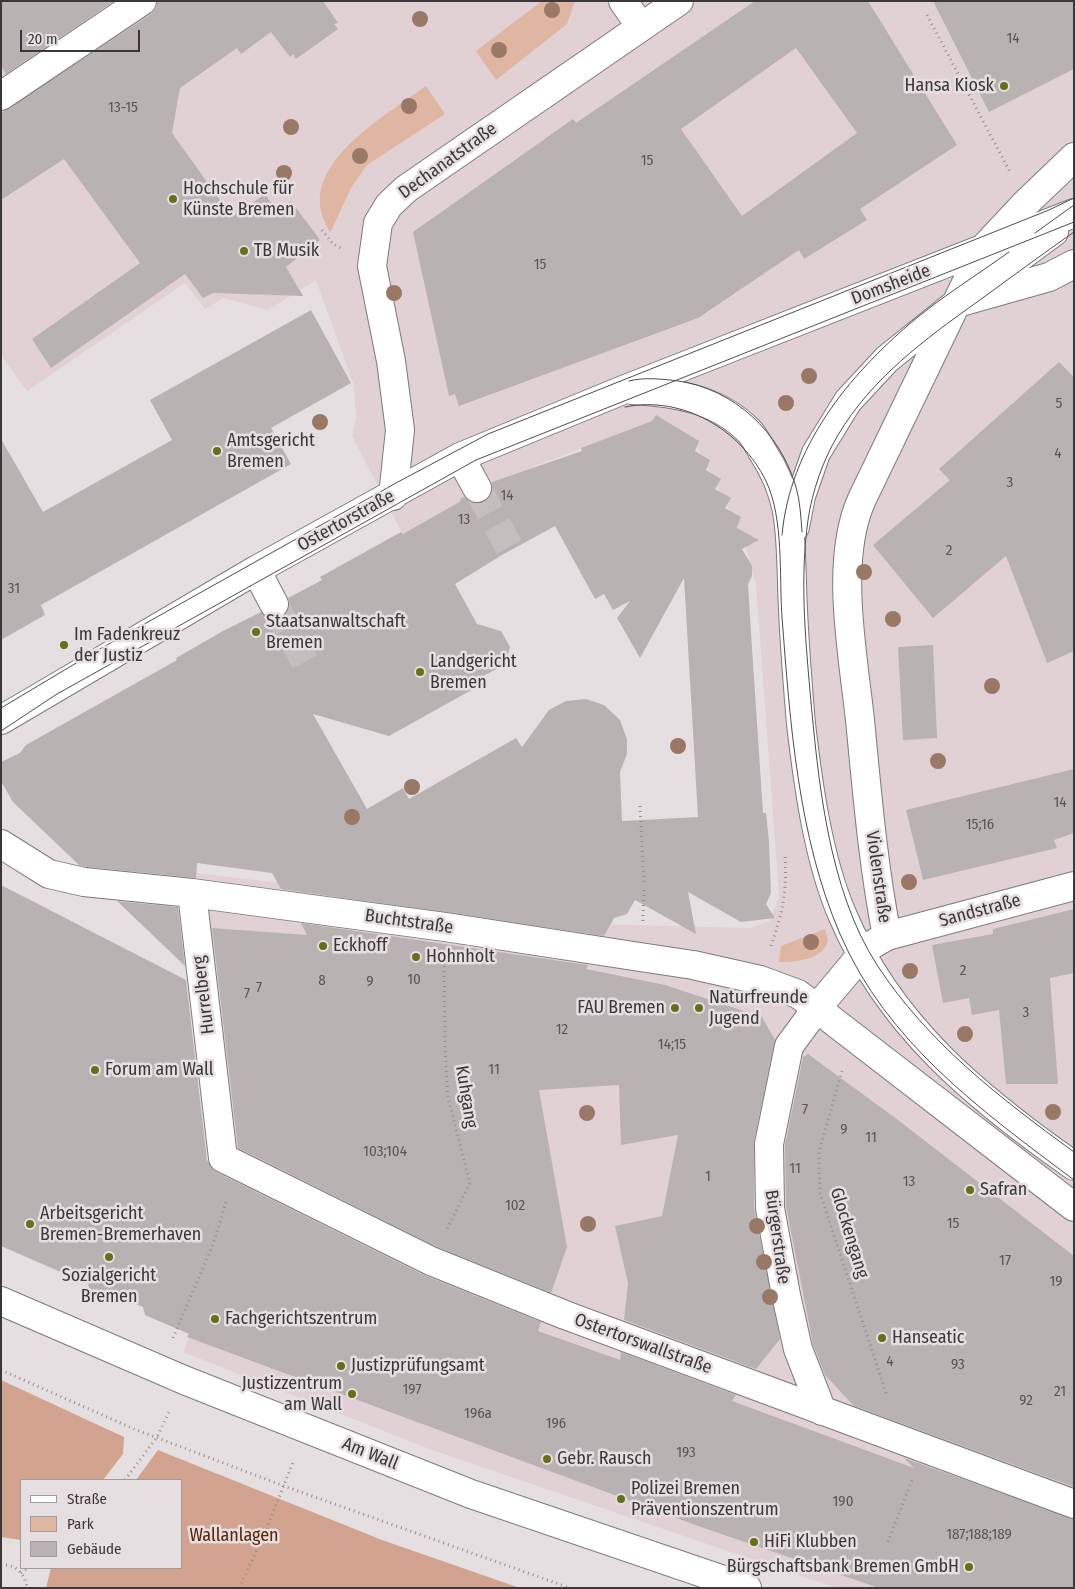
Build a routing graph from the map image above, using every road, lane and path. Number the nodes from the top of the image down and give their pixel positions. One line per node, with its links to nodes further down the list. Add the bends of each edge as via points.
1 (623, 1): 5 (street)
2 (679, 1): 5 (street, Dechanatstraße)
3 (139, 2): 6 (street)
4 (927, 15): 8 (path)
5 (641, 27): 20 (street, Dechanatstraße, via 406,189 389,205 378,223 372,266 391,361 400,430)
6 (1, 96)
7 (1074, 157): 8 (street)
8 (1026, 202): 12 (street)
9 (1074, 215): 12 (street, Domsheide); 14 (street, Domsheide)
10 (322, 230): 11 (path)
11 (333, 244)
12 (982, 250): 14 (street); 15 (street, Domsheide)
13 (1074, 264): 14 (street, via 1049,277)
14 (957, 303): 17 (street, Domsheide); 21 (street, via 887,359 848,401 816,453 799,504)
15 (708, 357): 16 (street, Ostertorstraße)
16 (627, 389): 18 (street, Ostertorstraße); 21 (street, via 694,398 727,413 750,432 770,462 784,493)
17 (894, 433): 32 (street, Violenstraße, via 854,515 846,569 873,851)
18 (460, 457): 19 (street); 20 (street, Ostertorstraße)
19 (477, 488)
20 (393, 496): 22 (street, Ostertorstraße)
21 (792, 546): 33 (street, via 805,752 829,880)
22 (256, 570): 23 (street); 24 (street, Ostertorstraße)
23 (274, 604)
24 (1, 720)
25 (640, 806): 28 (path)
26 (1, 844): 30 (street, Buchtstraße, via 49,874 84,882)
27 (784, 851): 34 (path, via 784,908)
28 (644, 883)
29 (1074, 886): 32 (street, Sandstraße)
30 (192, 893): 31 (street, Buchtstraße); 37 (street, Hurrelberg)
31 (445, 927): 34 (street, Buchtstraße, via 684,964); 40 (path, Kuhgang, via 443,986 448,1097 470,1183)
32 (886, 936): 33 (street, Violenstraße)
33 (861, 955): 35 (street, Violenstraße); 38 (street, via 886,996 971,1089)
34 (760, 980): 35 (street, Buchtstraße, via 798,994)
35 (817, 1008): 36 (street); 45 (street, Bürgerstraße, via 790,1046 769,1144 770,1208 798,1349)
36 (852, 1034): 39 (street); 48 (path, Glockengang, via 819,1152 820,1194 892,1411)
37 (230, 1162): 40 (street, Ostertorswallstraße); 42 (path, via 213,1244)
38 (1074, 1166)
39 (1074, 1207)
40 (431, 1261): 45 (street, Ostertorswallstraße)
41 (1, 1301): 44 (street, Am Wall)
42 (182, 1319)
43 (1, 1370): 47 (path)
44 (184, 1380): 46 (street, Am Wall); 47 (path)
45 (822, 1411): 48 (street, Ostertorswallstraße)
46 (307, 1429): 51 (path); 60 (street, Am Wall, via 471,1494)
47 (157, 1437): 50 (path); 51 (path)
48 (896, 1438): 52 (street, Ostertorswallstraße)
49 (913, 1477): 53 (path)
50 (126, 1479)
51 (284, 1486): 58 (path); 59 (path)
52 (1074, 1504)
53 (888, 1542)
54 (1, 1565): 56 (path, via 14,1567)
55 (27, 1569): 56 (path)
56 (22, 1573): 57 (path)
57 (28, 1588)
58 (239, 1588)
59 (570, 1588)
60 (747, 1588)

